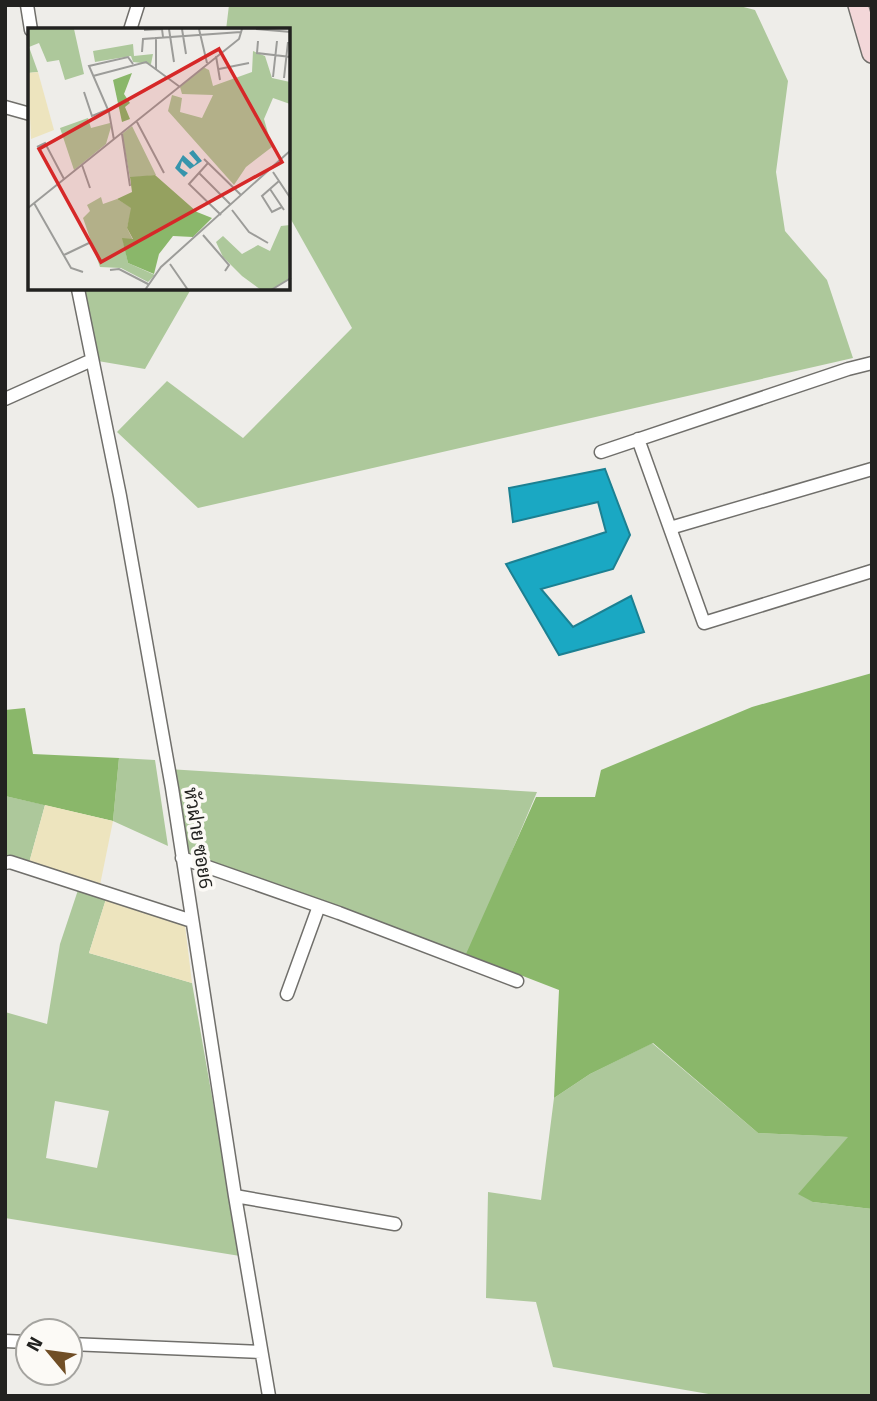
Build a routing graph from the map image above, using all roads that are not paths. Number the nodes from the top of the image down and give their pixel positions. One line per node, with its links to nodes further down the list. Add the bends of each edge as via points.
1 (27, 5): 4 (street)
2 (138, 5): 5 (street)
3 (858, 5): 6 (main road)
4 (31, 28)
5 (131, 28)
6 (872, 53)
7 (5, 107): 8 (street)
8 (28, 113)
9 (78, 290): 10 (street, หัวฝาย ซอย6)
10 (92, 360): 12 (street); 18 (street, หัวฝาย ซอย6, via 120,495)
11 (872, 363): 13 (street)
12 (5, 399)
13 (638, 439): 14 (street); 16 (street)
14 (601, 452)
15 (872, 469): 16 (street)
16 (670, 528): 17 (street, via 704,623)
17 (872, 572)
18 (182, 858): 20 (street); 21 (street, หัวฝาย ซอย6)
19 (5, 863): 21 (street)
20 (318, 906): 22 (street); 23 (street)
21 (192, 922): 24 (street, หัวฝาย ซอย6)
22 (517, 981)
23 (287, 994)
24 (235, 1196): 25 (street); 27 (street, หัวฝาย ซอย6)
25 (395, 1224)
26 (84, 1346): 27 (street)
27 (261, 1352): 28 (street, หัวฝาย ซอย6)
28 (269, 1396)

